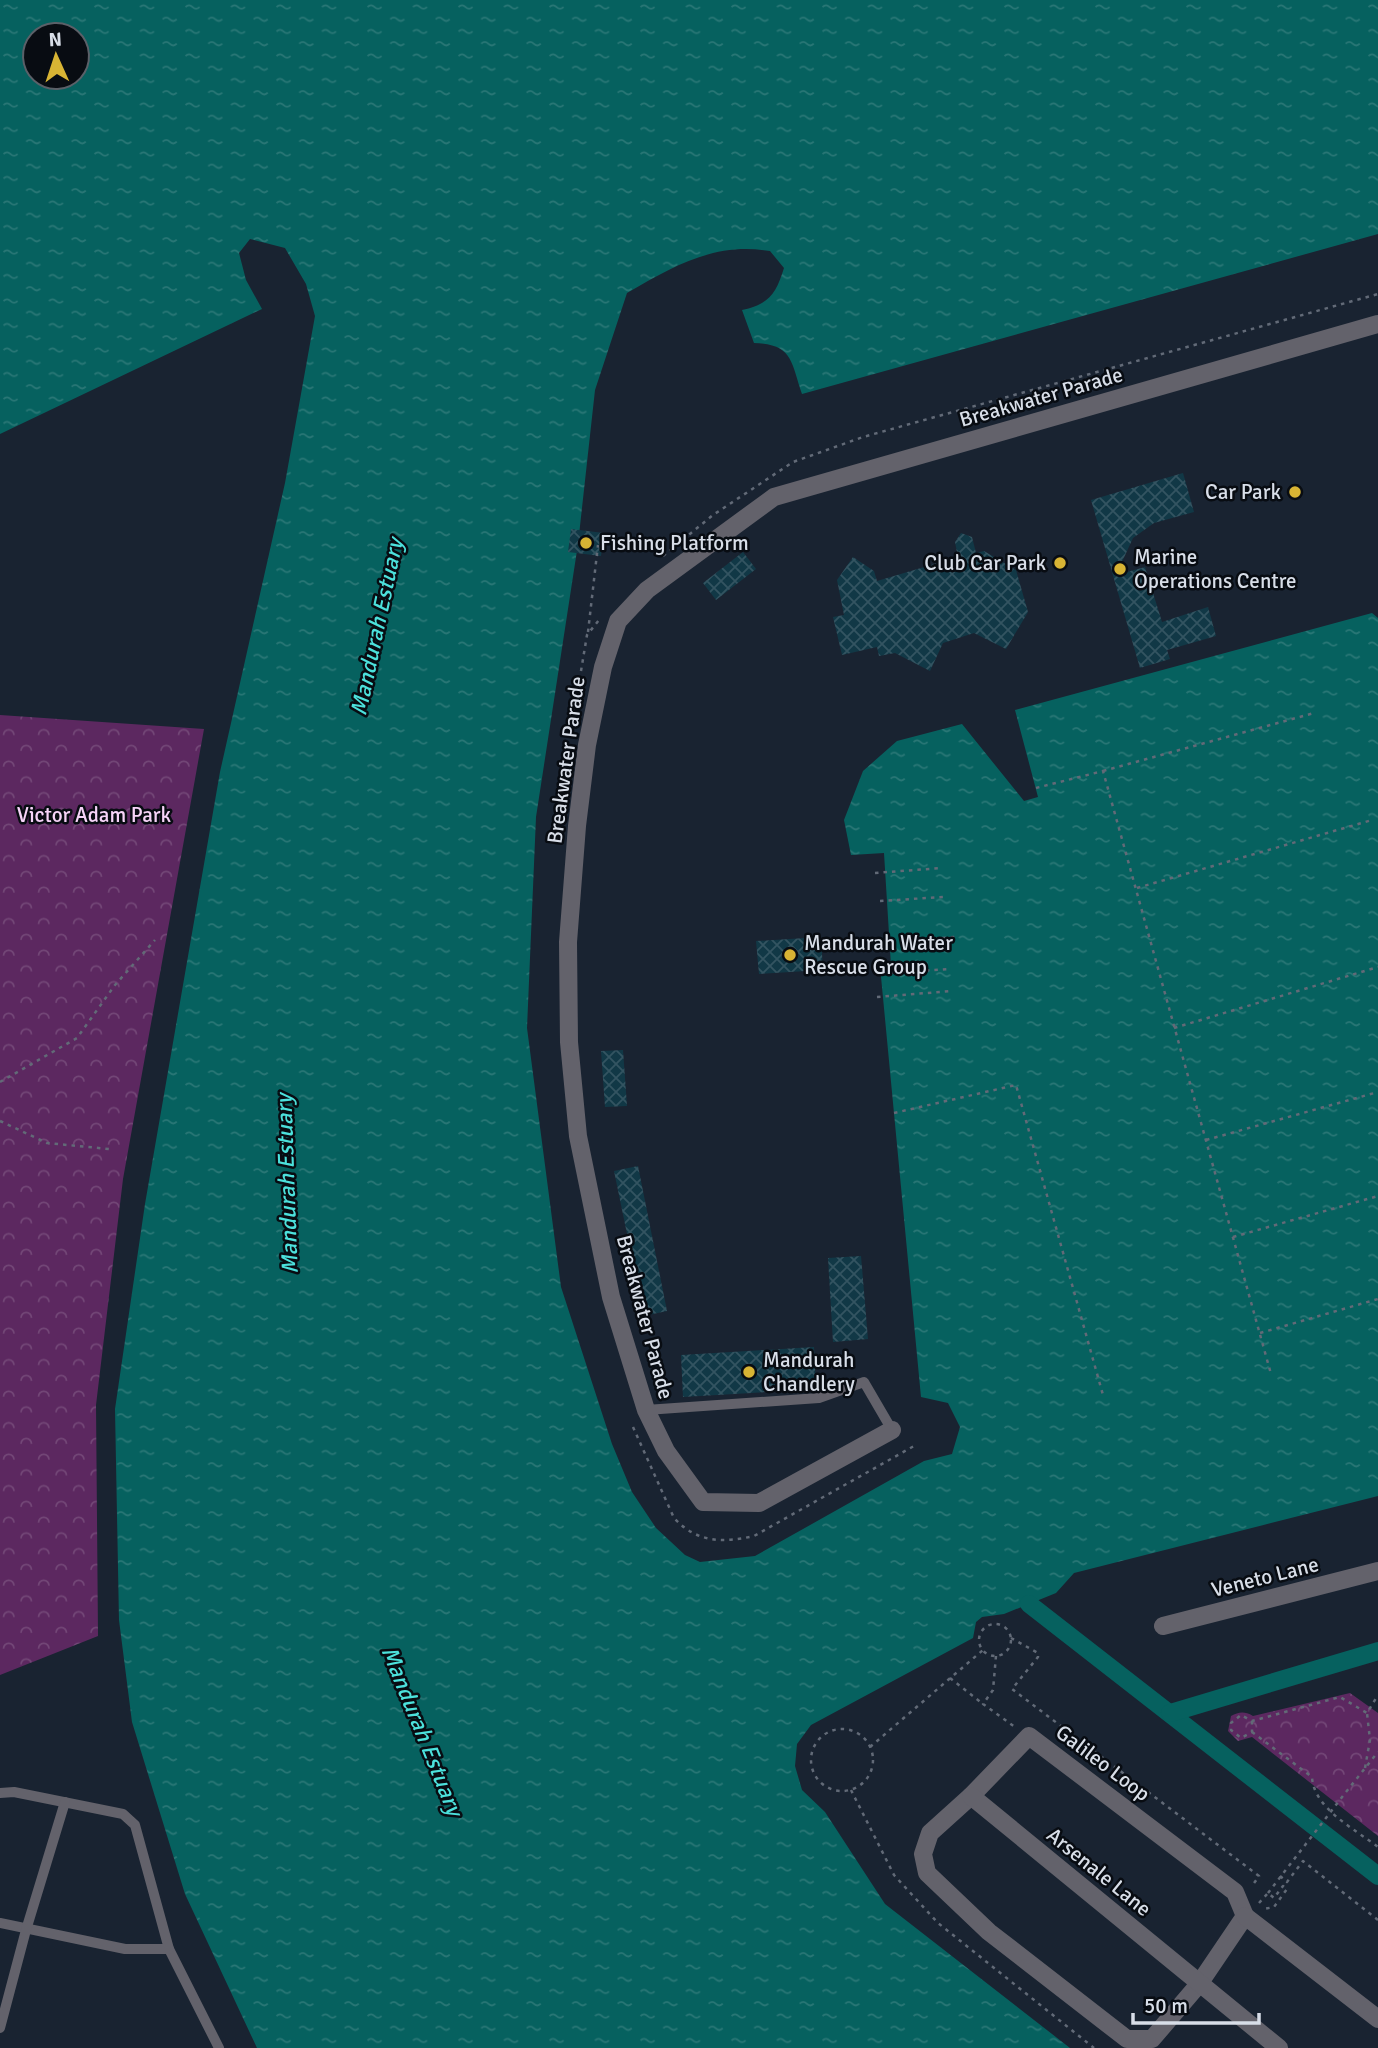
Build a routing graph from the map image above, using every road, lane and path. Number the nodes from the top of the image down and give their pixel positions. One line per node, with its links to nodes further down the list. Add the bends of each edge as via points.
1 (1378, 294): 4 (path, via 863,437 793,462 713,515)
2 (1378, 324): 40 (street, Breakwater Parade, via 774,497 647,590 618,621 587,745 577,826 568,942 569,1042 578,1136)
3 (598, 545): 6 (path)
4 (656, 562)
5 (602, 616): 6 (path)
6 (587, 635): 8 (path)
7 (1314, 713): 10 (path)
8 (574, 715)
9 (565, 767): 13 (path)
10 (1103, 771): 11 (path); 16 (path)
11 (1036, 788)
12 (1373, 820): 16 (path)
13 (557, 847)
14 (941, 868): 15 (path)
15 (874, 873)
16 (1136, 888): 27 (path)
17 (943, 897): 18 (path)
18 (880, 901)
19 (955, 937): 21 (path)
20 (155, 940): 28 (path, via 77,1038)
21 (883, 943)
22 (1378, 967): 27 (path)
23 (949, 969): 24 (path)
24 (875, 974)
25 (952, 991): 26 (path)
26 (877, 997)
27 (1174, 1028): 32 (path)
28 (0, 1082)
29 (1378, 1092): 32 (path)
30 (894, 1113): 39 (path, via 1016,1085)
31 (0, 1121): 33 (path, via 47,1143)
32 (1206, 1140): 35 (path)
33 (109, 1149)
34 (1378, 1196): 35 (path)
35 (1233, 1237): 37 (path)
36 (1378, 1299): 37 (path)
37 (1259, 1333): 38 (path)
38 (1271, 1374)
39 (1103, 1395)
40 (638, 1415): 41 (lane, via 819,1398 864,1382); 41 (street, Breakwater Parade, via 704,1502 759,1503); 42 (path, via 674,1518 710,1541 754,1536)
41 (892, 1430)
42 (914, 1446)
43 (1378, 1572): 44 (street, Veneto Lane)
44 (1163, 1626)
45 (1011, 1638): 46 (path, via 1001,1625 985,1627 980,1634); 47 (path, via 1010,1646); 65 (path, via 1038,1653 1012,1689 1259,1876)
46 (983, 1650): 47 (path); 48 (path)
47 (996, 1656): 51 (path, via 993,1690)
48 (950, 1678): 51 (path); 57 (path)
49 (1378, 1695): 50 (path)
50 (1373, 1702): 52 (path); 53 (path)
51 (983, 1704): 56 (path)
52 (1378, 1706)
53 (1367, 1713): 54 (path, via 1340,1697); 59 (path, via 1370,1740)
54 (1252, 1721): 55 (path); 55 (path, via 1241,1715 1231,1723 1241,1738)
55 (1252, 1732): 63 (path, via 1312,1777 1313,1790 1322,1803)
56 (1029, 1737): 61 (street, Galileo Loop); 67 (street, Galileo Loop)
57 (870, 1747): 57 (path, via 844,1729 823,1735 811,1754 814,1775 830,1789 852,1790 872,1768)
58 (1378, 1752): 59 (path)
59 (1365, 1768): 64 (path, bridge)
60 (0, 1793): 62 (lane)
61 (971, 1796): 72 (street, Arsenale Lane); 72 (street, Galileo Loop, via 930,1833 923,1854 928,1873 989,1932 1127,2039 1153,2039)
62 (65, 1802): 70 (lane); 71 (lane, via 123,1814 135,1825)
63 (1378, 1847)
64 (1280, 1876): 66 (path, bridge); 68 (path, via 1287,1882 1303,1861)
65 (1253, 1884)
66 (1268, 1893): 67 (path); 67 (path, via 1273,1898 1283,1886 1287,1889 1274,1907)
67 (1254, 1911): 72 (street, Galileo Loop); 73 (street)
68 (1378, 1920)
69 (0, 1923): 70 (lane)
70 (26, 1930): 71 (lane, via 125,1950); 74 (lane)
71 (169, 1949): 75 (lane)
72 (1199, 1983): 76 (street, Arsenale Lane)
73 (1378, 2019)
74 (0, 2028)
75 (219, 2048)
76 (1279, 2048)

